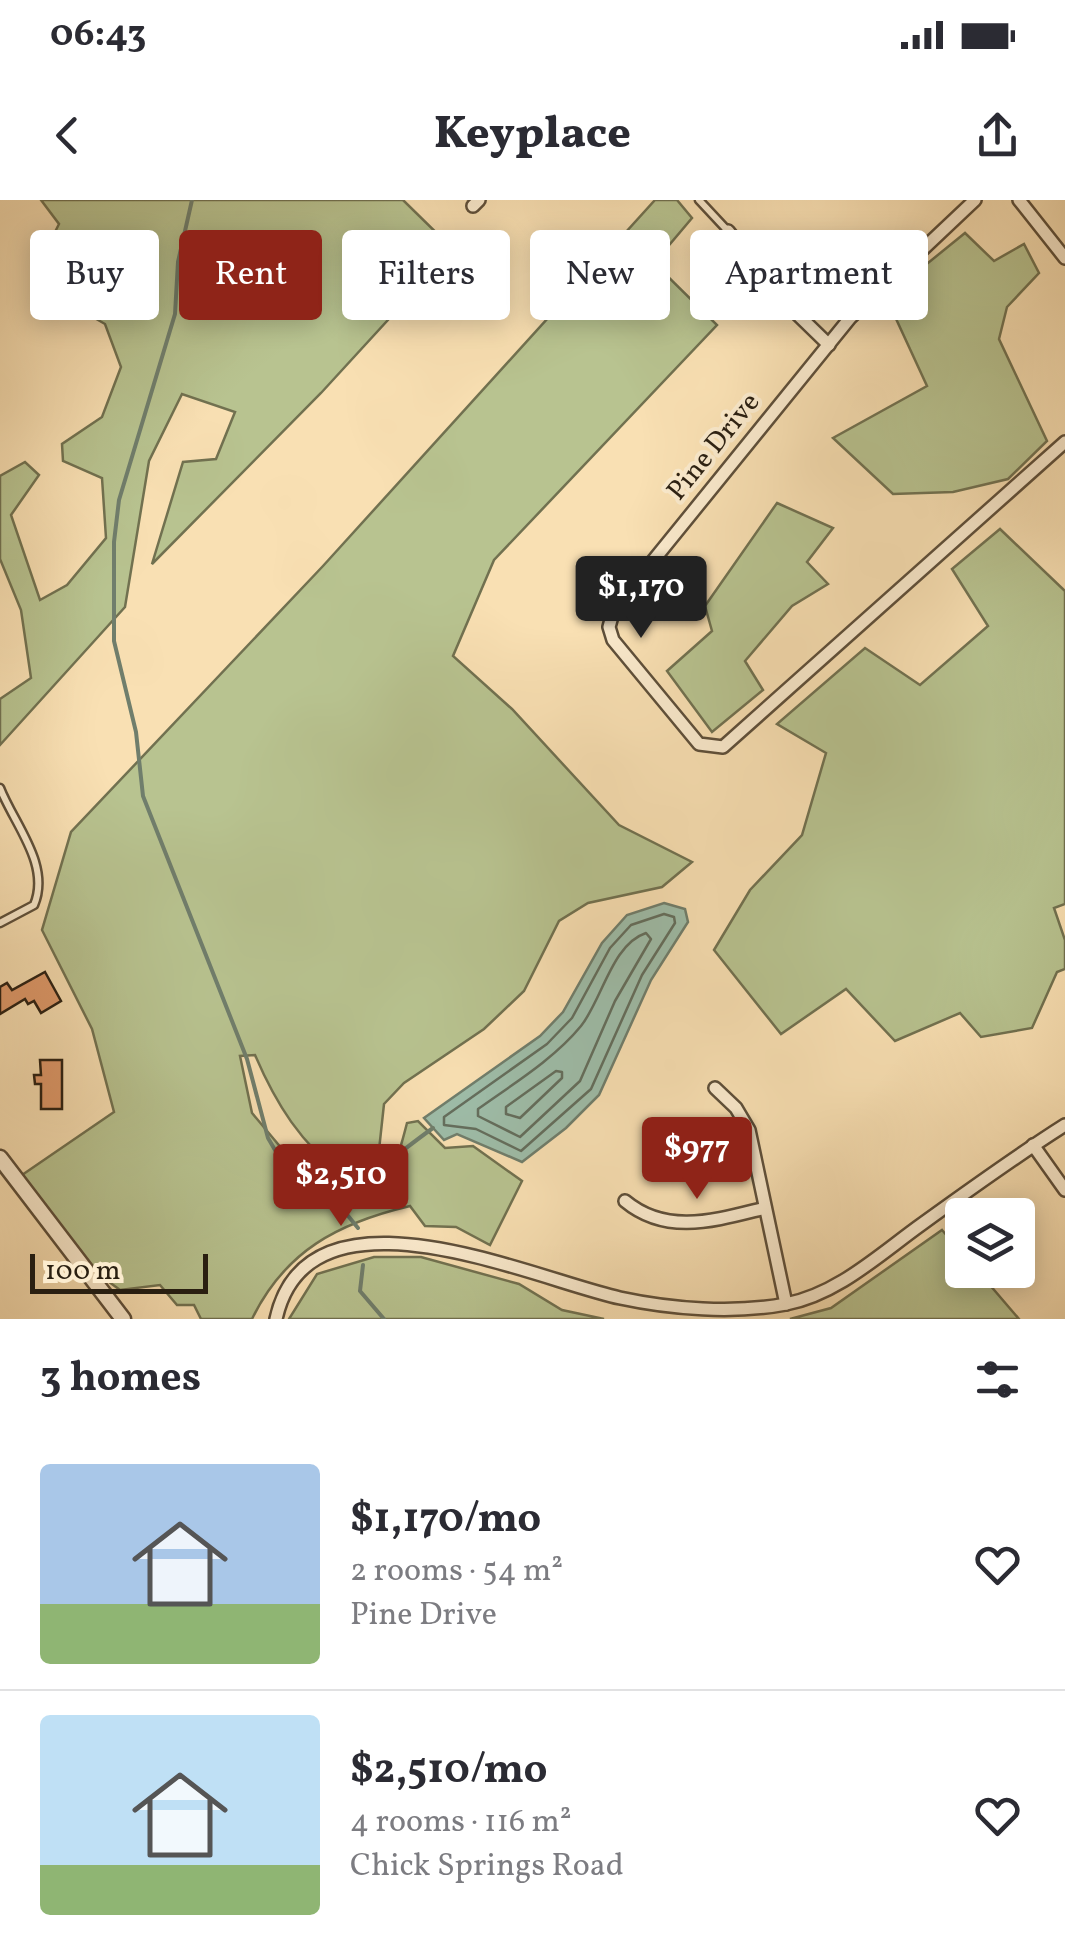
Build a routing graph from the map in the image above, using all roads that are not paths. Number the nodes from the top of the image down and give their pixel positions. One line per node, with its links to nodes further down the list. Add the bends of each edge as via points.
1 (699, 200): 4 (lane)
2 (975, 200): 7 (street, Pine Drive, via 876,290)
3 (1019, 200): 5 (street)
4 (727, 230)
5 (1065, 258)
6 (803, 320): 7 (street)
7 (829, 345): 8 (street, Pine Drive, via 612,614 614,640 706,746 732,742)
8 (1065, 442)
9 (0, 788): 10 (lane, via 40,881 34,904)
10 (0, 923)
11 (715, 1088): 17 (street, via 748,1130)
12 (1065, 1125): 13 (street)
13 (1033, 1145): 15 (street); 18 (street, via 840,1283)
14 (0, 1158): 19 (street)
15 (1065, 1190)
16 (624, 1201): 17 (street, via 641,1214 678,1224)
17 (765, 1208): 18 (street)
18 (786, 1304): 20 (street, via 708,1308 626,1300 464,1252 396,1244 346,1249 316,1262 294,1280)
19 (123, 1319)
20 (276, 1319)

